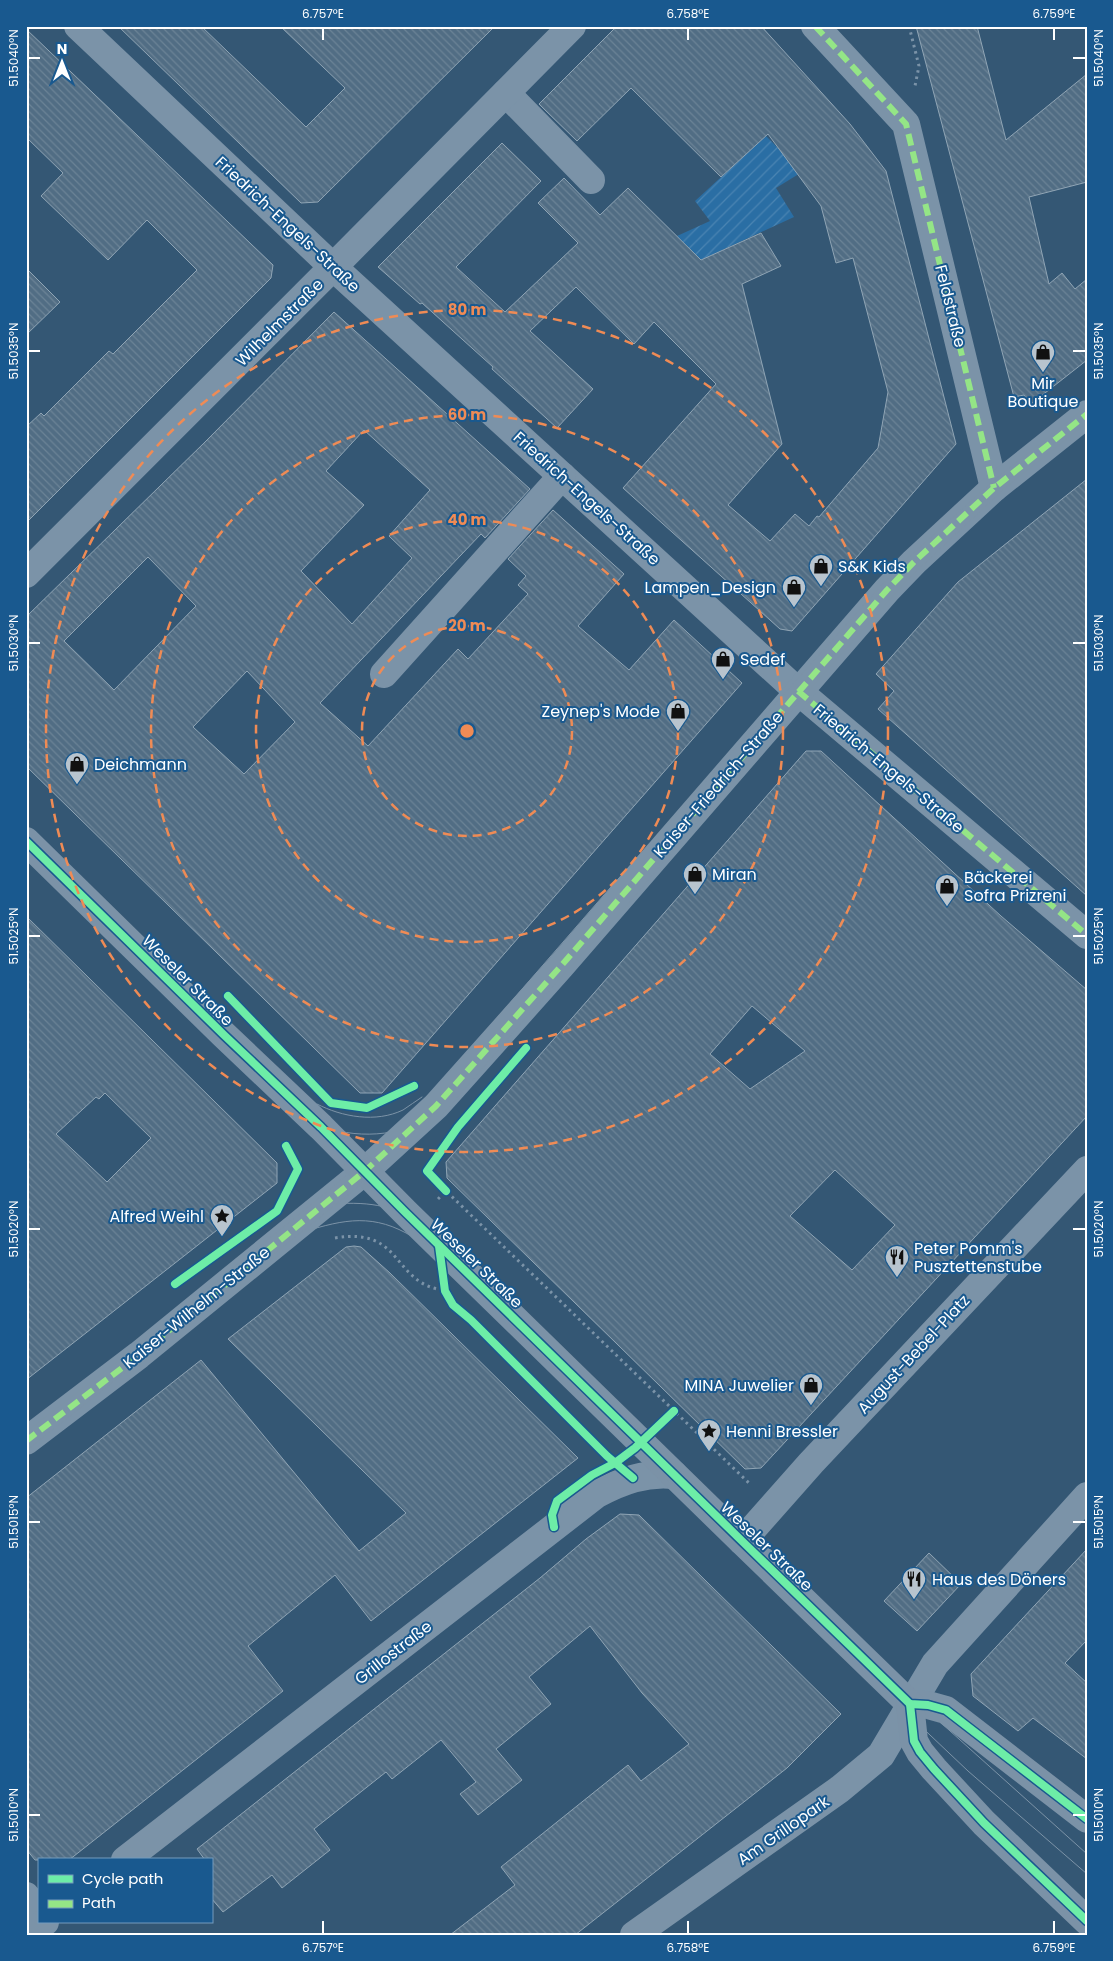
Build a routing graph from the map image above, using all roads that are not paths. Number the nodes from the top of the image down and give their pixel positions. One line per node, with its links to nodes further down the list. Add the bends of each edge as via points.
1 (78, 26): 6 (street, Friedrich-Engels-Straße)
2 (572, 26): 4 (street, Wilhelmstraße)
3 (815, 26): 9 (street, Feldstraße, via 906,124)
4 (506, 93): 5 (street); 6 (street, Wilhelmstraße)
5 (592, 180)
6 (333, 267): 8 (street, Friedrich-Engels-Straße); 10 (street, Wilhelmstraße)
7 (1087, 414): 9 (street, Kaiser-Friedrich-Straße)
8 (562, 476): 11 (street); 12 (street, Friedrich-Engels-Straße)
9 (994, 488): 12 (street, Kaiser-Friedrich-Straße, via 908,569)
10 (26, 574)
11 (384, 674)
12 (798, 691): 14 (street, Friedrich-Engels-Straße); 16 (street, Kaiser-Friedrich-Straße, via 436,1106)
13 (26, 840): 16 (main road, Weseler Straße)
14 (1087, 935)
15 (1087, 1170): 20 (street, August-Bebel-Platz)
16 (365, 1171): 17 (street, Kaiser-Wilhelm-Straße, via 138,1355); 18 (main road, Weseler Straße)
17 (26, 1441)
18 (674, 1475): 20 (main road, Weseler Straße); 23 (street, Grillostraße, via 646,1475 597,1494)
19 (1087, 1496): 21 (street, via 935,1664)
20 (742, 1542): 21 (main road, Weseler Straße)
21 (910, 1704): 22 (main road, via 946,1710); 26 (main road, via 914,1741 920,1752 984,1823); 31 (street, Am Grillopark, via 881,1755 854,1778)
22 (1087, 1819)
23 (128, 1858)
24 (26, 1896): 25 (street)
25 (38, 1911)
26 (1085, 1917)
27 (43, 1924): 29 (street)
28 (48, 1924): 30 (street)
29 (29, 1935)
30 (57, 1935)
31 (634, 1935)

